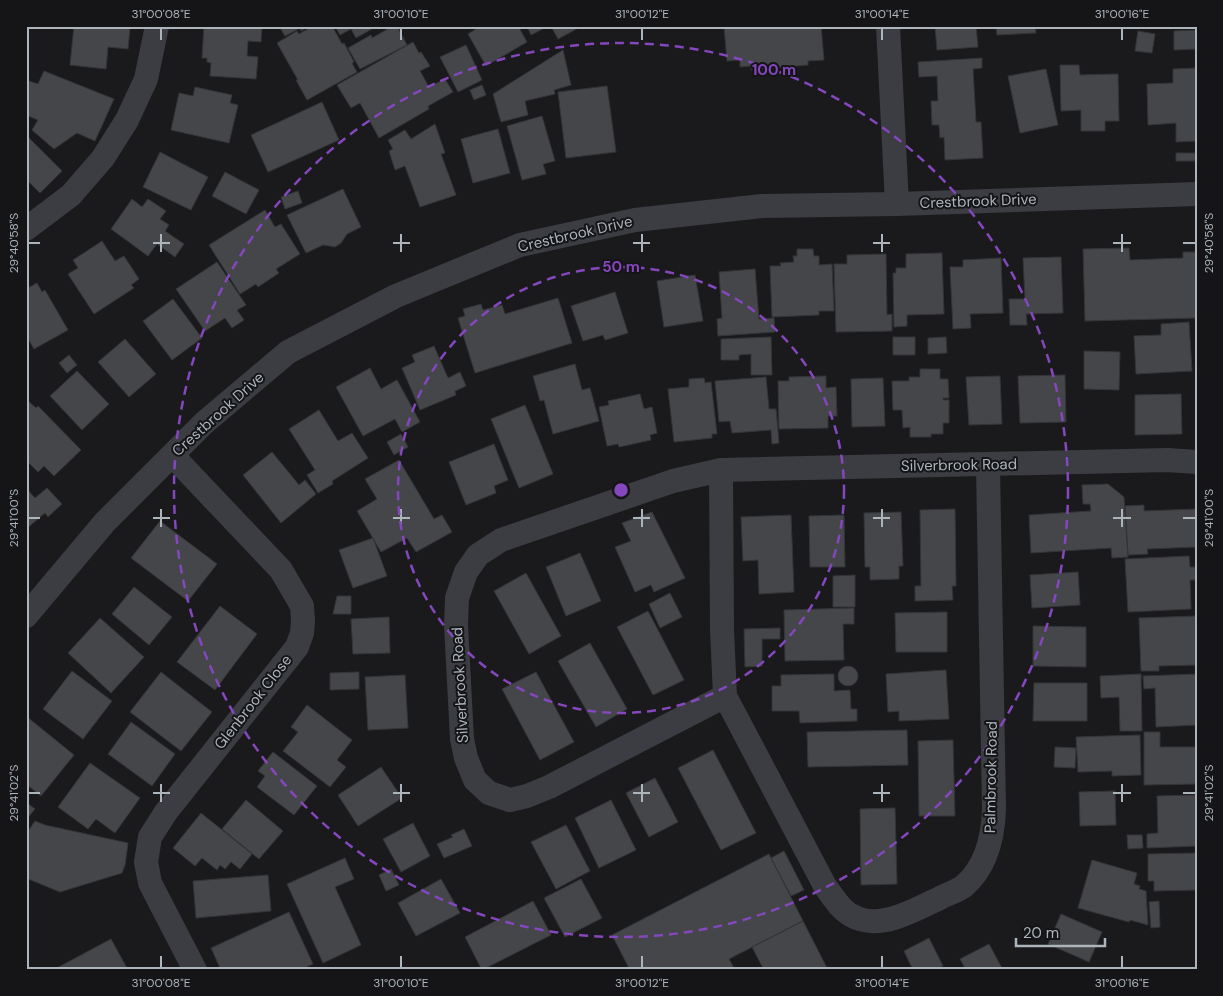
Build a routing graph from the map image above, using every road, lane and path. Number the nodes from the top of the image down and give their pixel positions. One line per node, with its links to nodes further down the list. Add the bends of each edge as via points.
1 (156, 26): 5 (street, via 146,79 127,120 102,158 71,194)
2 (888, 26): 4 (street)
3 (1197, 194): 4 (street, Crestbrook Drive)
4 (897, 204): 6 (street, Crestbrook Drive, via 762,206 635,220 520,245 396,296 288,352 204,423)
5 (26, 228)
6 (172, 455): 10 (street, Crestbrook Drive, via 105,522); 12 (street, Glenbrook Close, via 281,570 302,606 304,621 297,647 166,812 150,838 146,862 150,882)
7 (1197, 462): 8 (street, Silverbrook Road)
8 (988, 465): 9 (street, Silverbrook Road); 11 (street, Palmbrook Road, via 993,829 979,866 963,886 900,918 857,919 842,909 825,886)
9 (720, 470): 11 (street); 11 (street, Silverbrook Road, via 673,481 501,540 478,555 466,572 457,598 456,625 462,739 466,758 475,780 489,793 510,800 549,787)
10 (26, 616)
11 (725, 696)
12 (195, 970)

